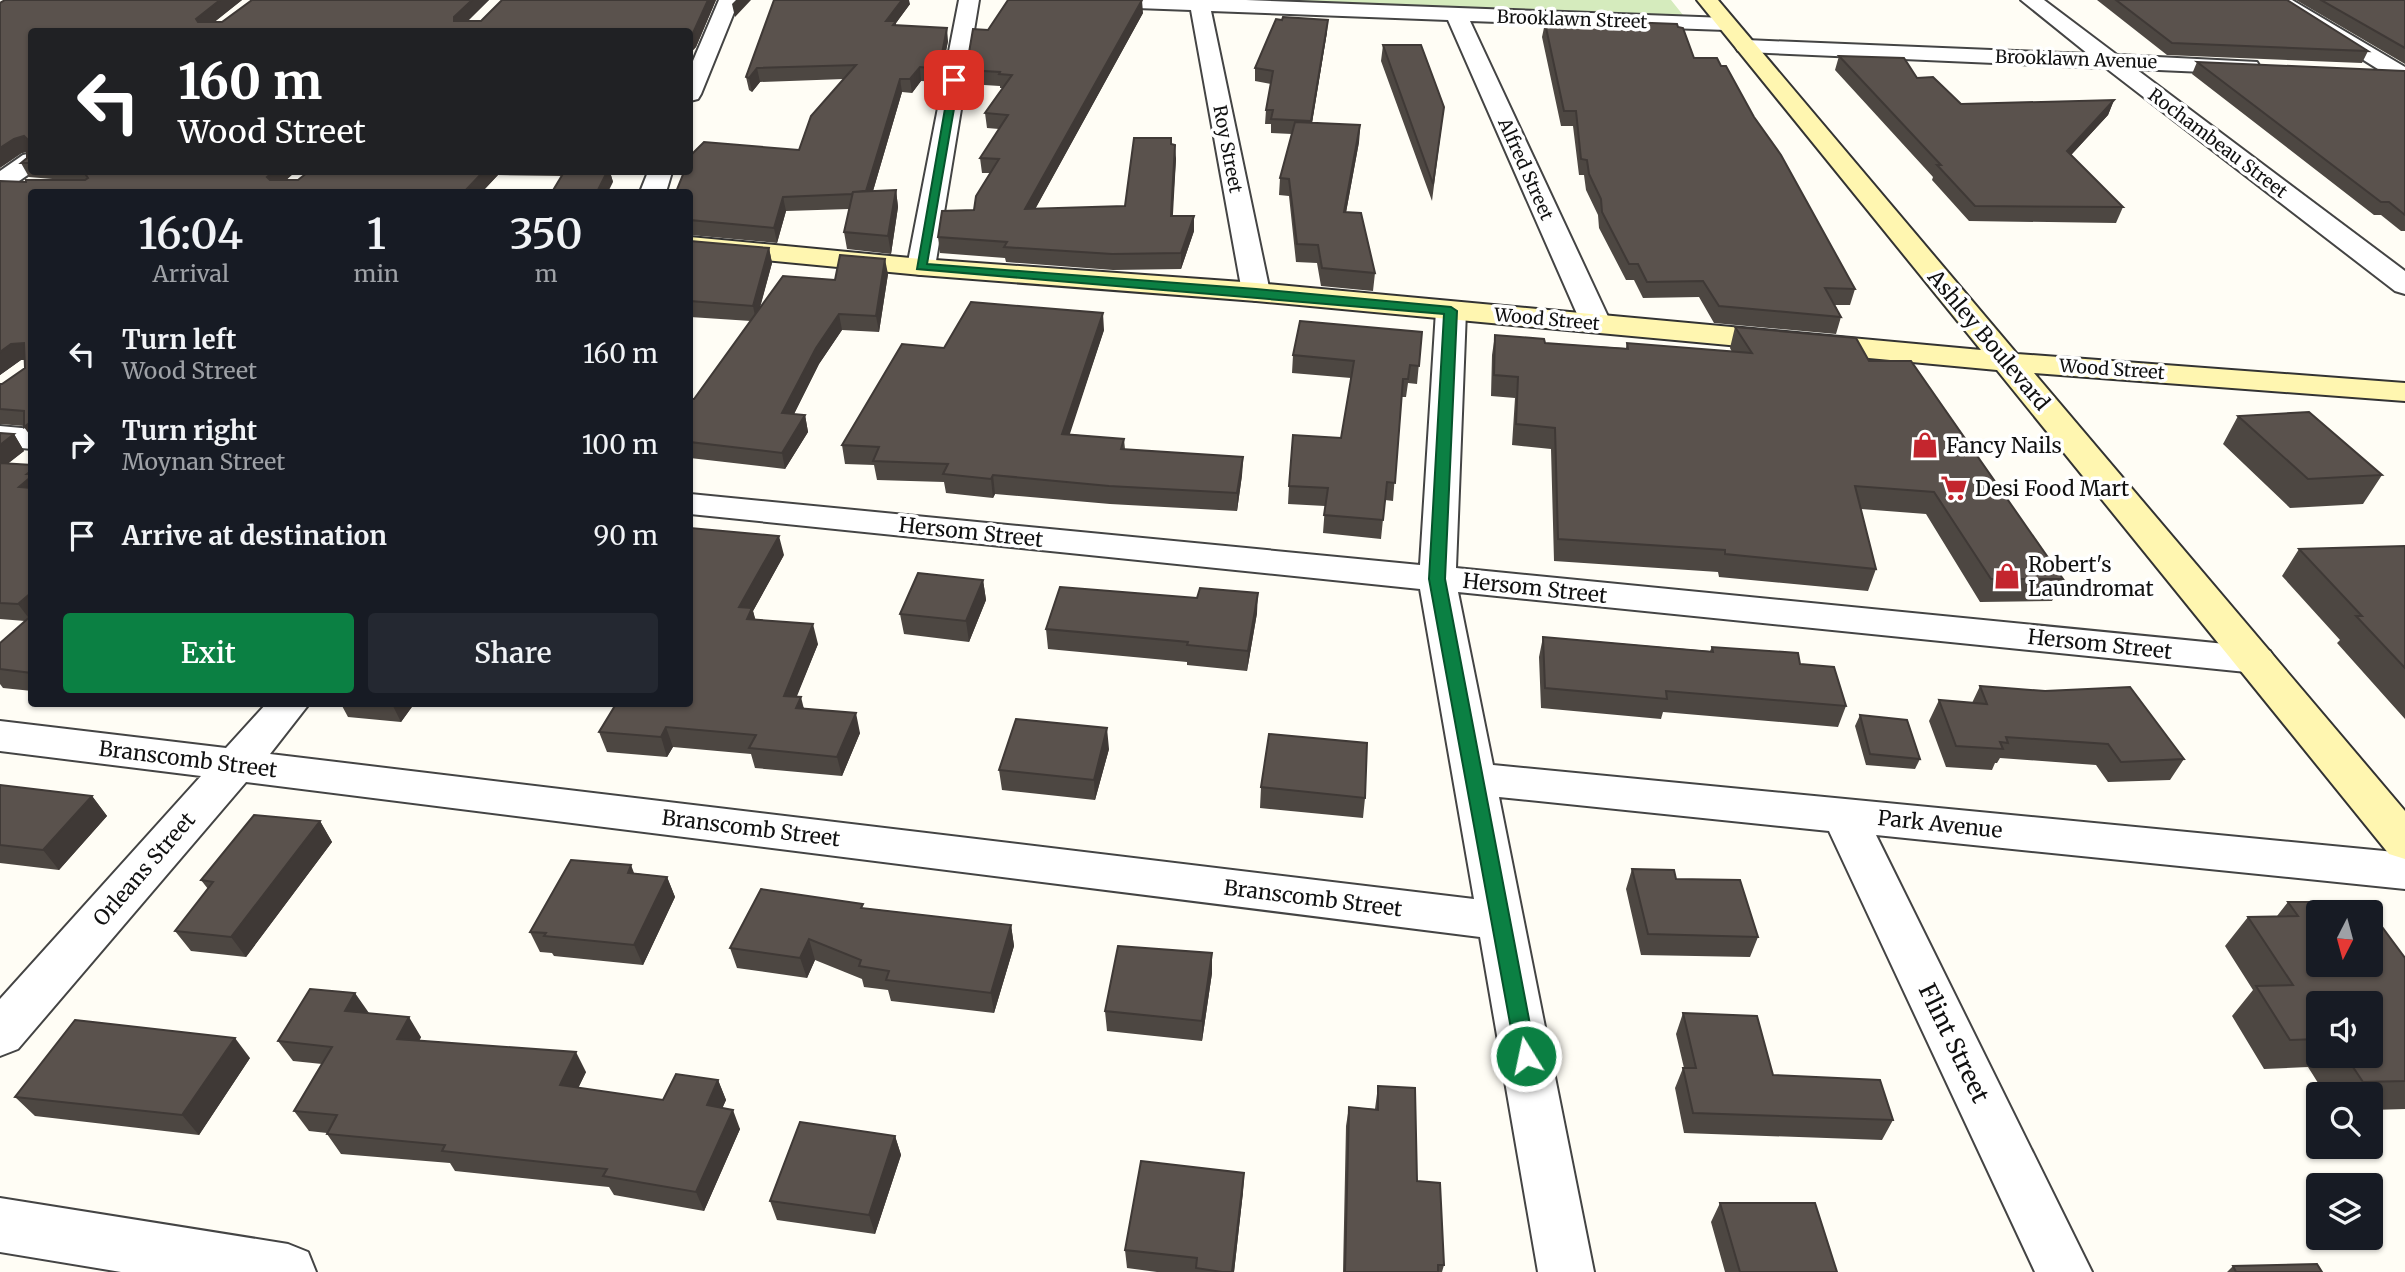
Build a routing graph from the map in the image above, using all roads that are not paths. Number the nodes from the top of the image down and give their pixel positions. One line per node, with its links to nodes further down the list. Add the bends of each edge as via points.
1 (729, 0): 13 (street)
2 (969, 0): 18 (street)
3 (1083, 0): 6 (street, Brooklawn Street)
4 (2031, 0): 9 (street, Rochambeau Street)
5 (2278, 0): 12 (street)
6 (1200, 5): 7 (street, Brooklawn Street); 20 (street, Roy Street)
7 (1457, 16): 8 (street, Brooklawn Street); 22 (street, Alfred Street)
8 (1726, 23): 9 (street, Brooklawn Avenue); 23 (street, Ashley Boulevard)
9 (2109, 60): 10 (street, Brooklawn Avenue); 19 (street, Rochambeau Street)
10 (2277, 68)
11 (2360, 72): 12 (street)
12 (2404, 75)
13 (693, 87)
14 (28, 163): 15 (street)
15 (0, 184): 16 (street)
16 (40, 189)
17 (693, 245): 18 (street, Wood Street)
18 (921, 267): 20 (street, Wood Street)
19 (2405, 285)
20 (1256, 292): 21 (street, Wood Street)
21 (1451, 311): 22 (street, Wood Street); 28 (street)
22 (1596, 323): 23 (street, Wood Street)
23 (2007, 362): 24 (street, Wood Street); 29 (street, Ashley Boulevard)
24 (2405, 392)
25 (0, 436): 26 (street)
26 (28, 439)
27 (693, 504): 28 (street, Hersom Street)
28 (1437, 579): 29 (street, Hersom Street); 33 (street)
29 (2256, 660): 35 (street, Ashley Boulevard)
30 (286, 707): 32 (street, Orleans Street)
31 (0, 736): 32 (street, Branscomb Street)
32 (235, 765): 37 (street, Branscomb Street); 38 (street, Orleans Street)
33 (1475, 779): 34 (street, Park Avenue); 37 (street)
34 (1844, 815): 36 (street, Park Avenue); 42 (street, Flint Street)
35 (2405, 842)
36 (2405, 871)
37 (1501, 921): 41 (street)
38 (0, 1034)
39 (0, 1224): 40 (street)
40 (288, 1272)
41 (1566, 1272)
42 (2064, 1272)

